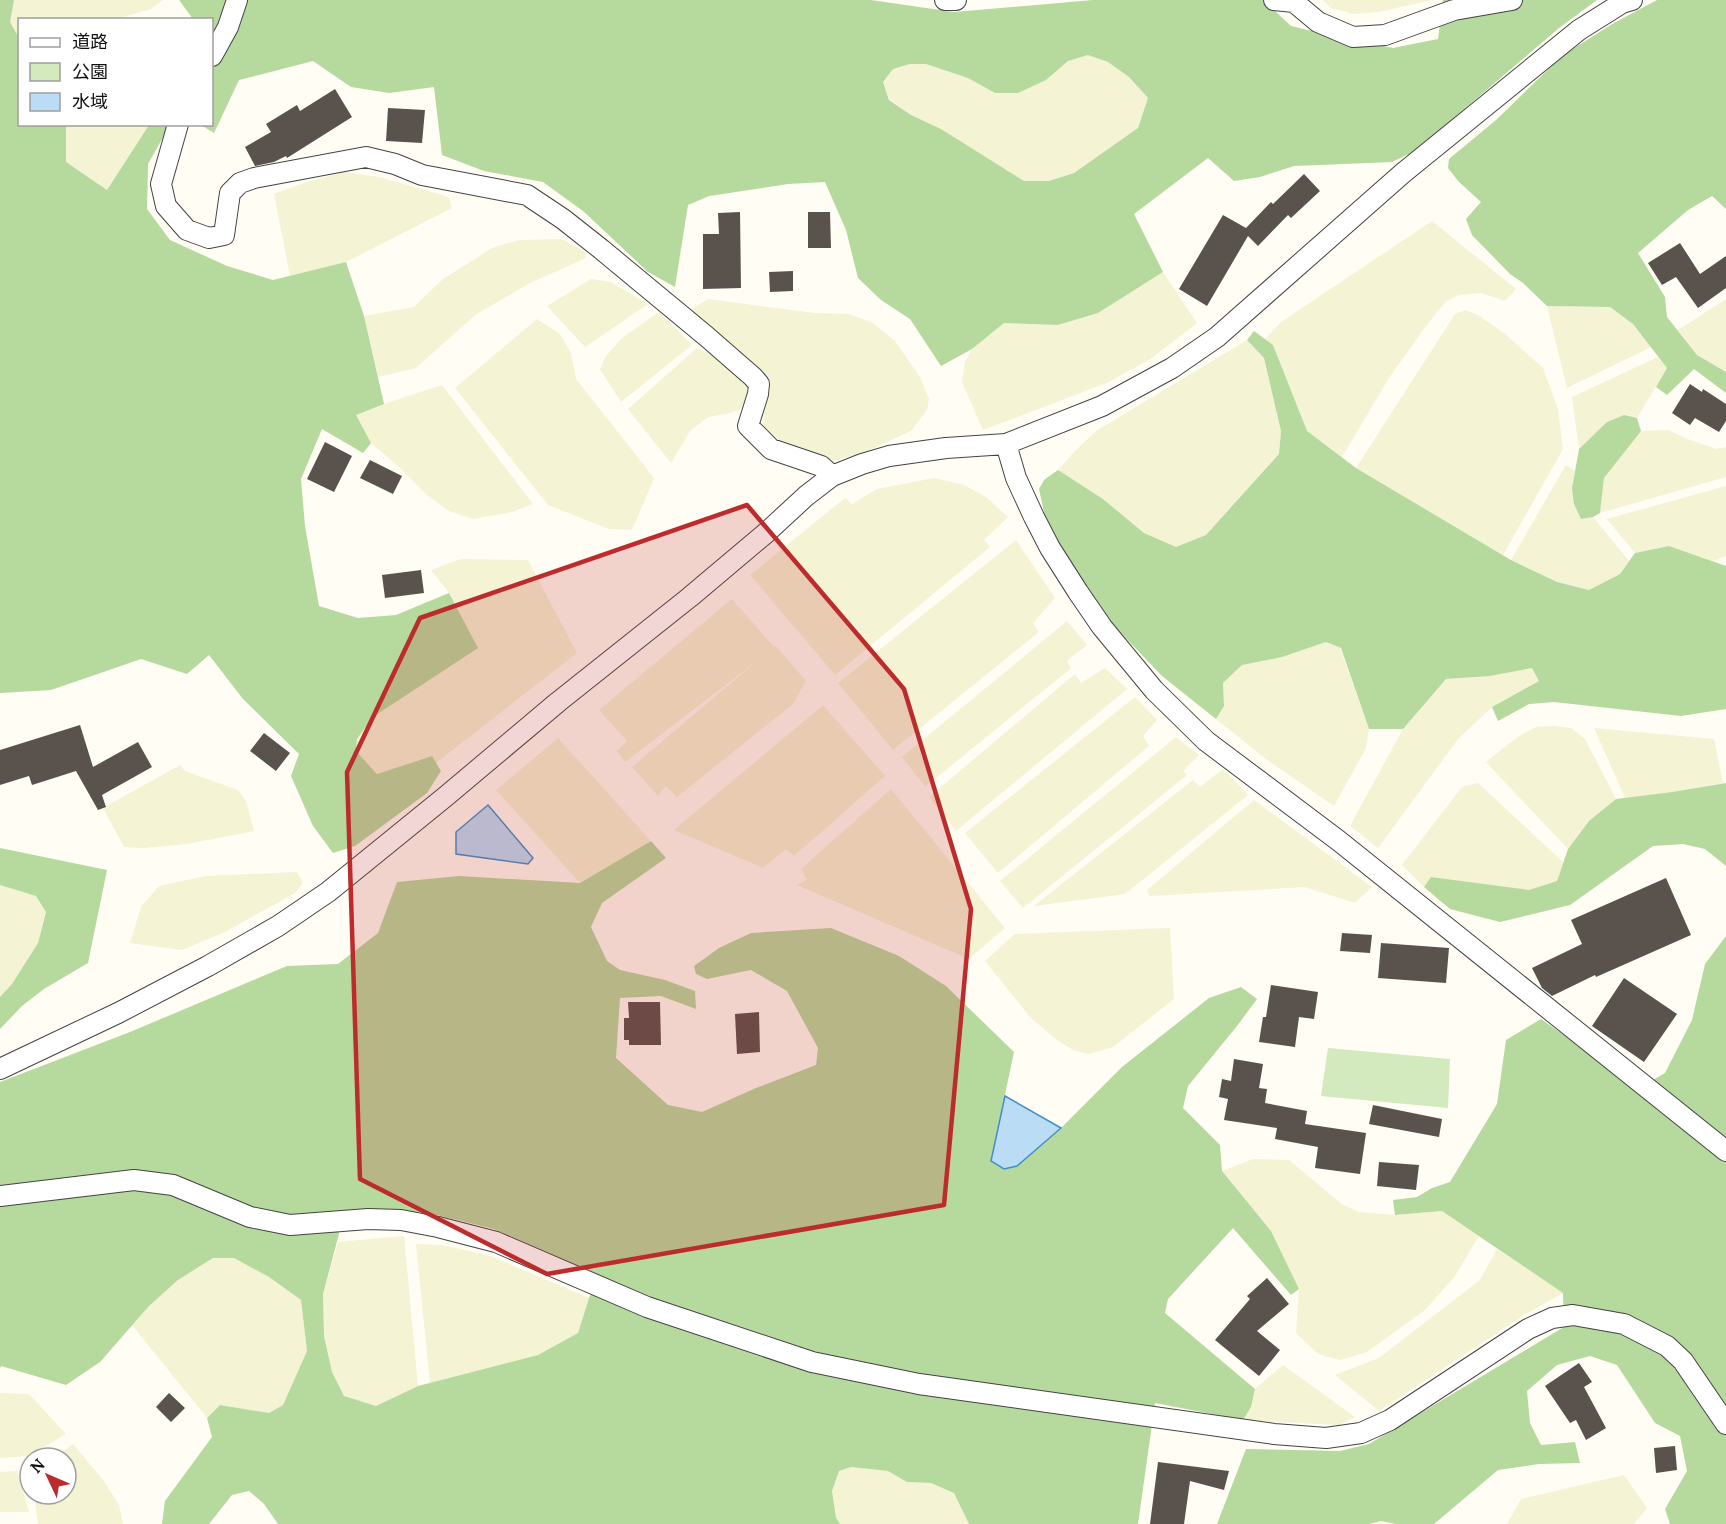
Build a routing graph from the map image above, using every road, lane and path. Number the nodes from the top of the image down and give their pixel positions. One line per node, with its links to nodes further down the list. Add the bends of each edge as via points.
1 (237, 0): 7 (street)
2 (945, 0): 3 (street)
3 (956, 0)
4 (1512, 0): 5 (street, via 1454,10 1385,35 1353,37 1318,22)
5 (1287, 1)
6 (1625, 1): 9 (street, via 1579,30 1403,173 1218,337 1172,368 1102,406)
7 (213, 54)
8 (177, 126): 10 (street, via 160,184 166,206 187,230 209,238 224,235 230,193 240,183 366,157 422,175 527,195 601,249 753,377 759,384 758,394 748,426 771,449 821,466)
9 (1006, 444): 10 (street, via 889,456); 12 (street, via 1034,517 1078,592 1154,690 1191,727)
10 (832, 476): 11 (street, via 328,892 208,966)
11 (0, 1069)
12 (1726, 1151)
13 (0, 1196): 14 (street, via 134,1180 173,1185 250,1217 290,1225 401,1220 496,1242 647,1307 812,1362 931,1385 1263,1433 1326,1438 1361,1433 1390,1420 1528,1329 1552,1318 1573,1315 1624,1324 1667,1346 1683,1361)
14 (1726, 1425)

